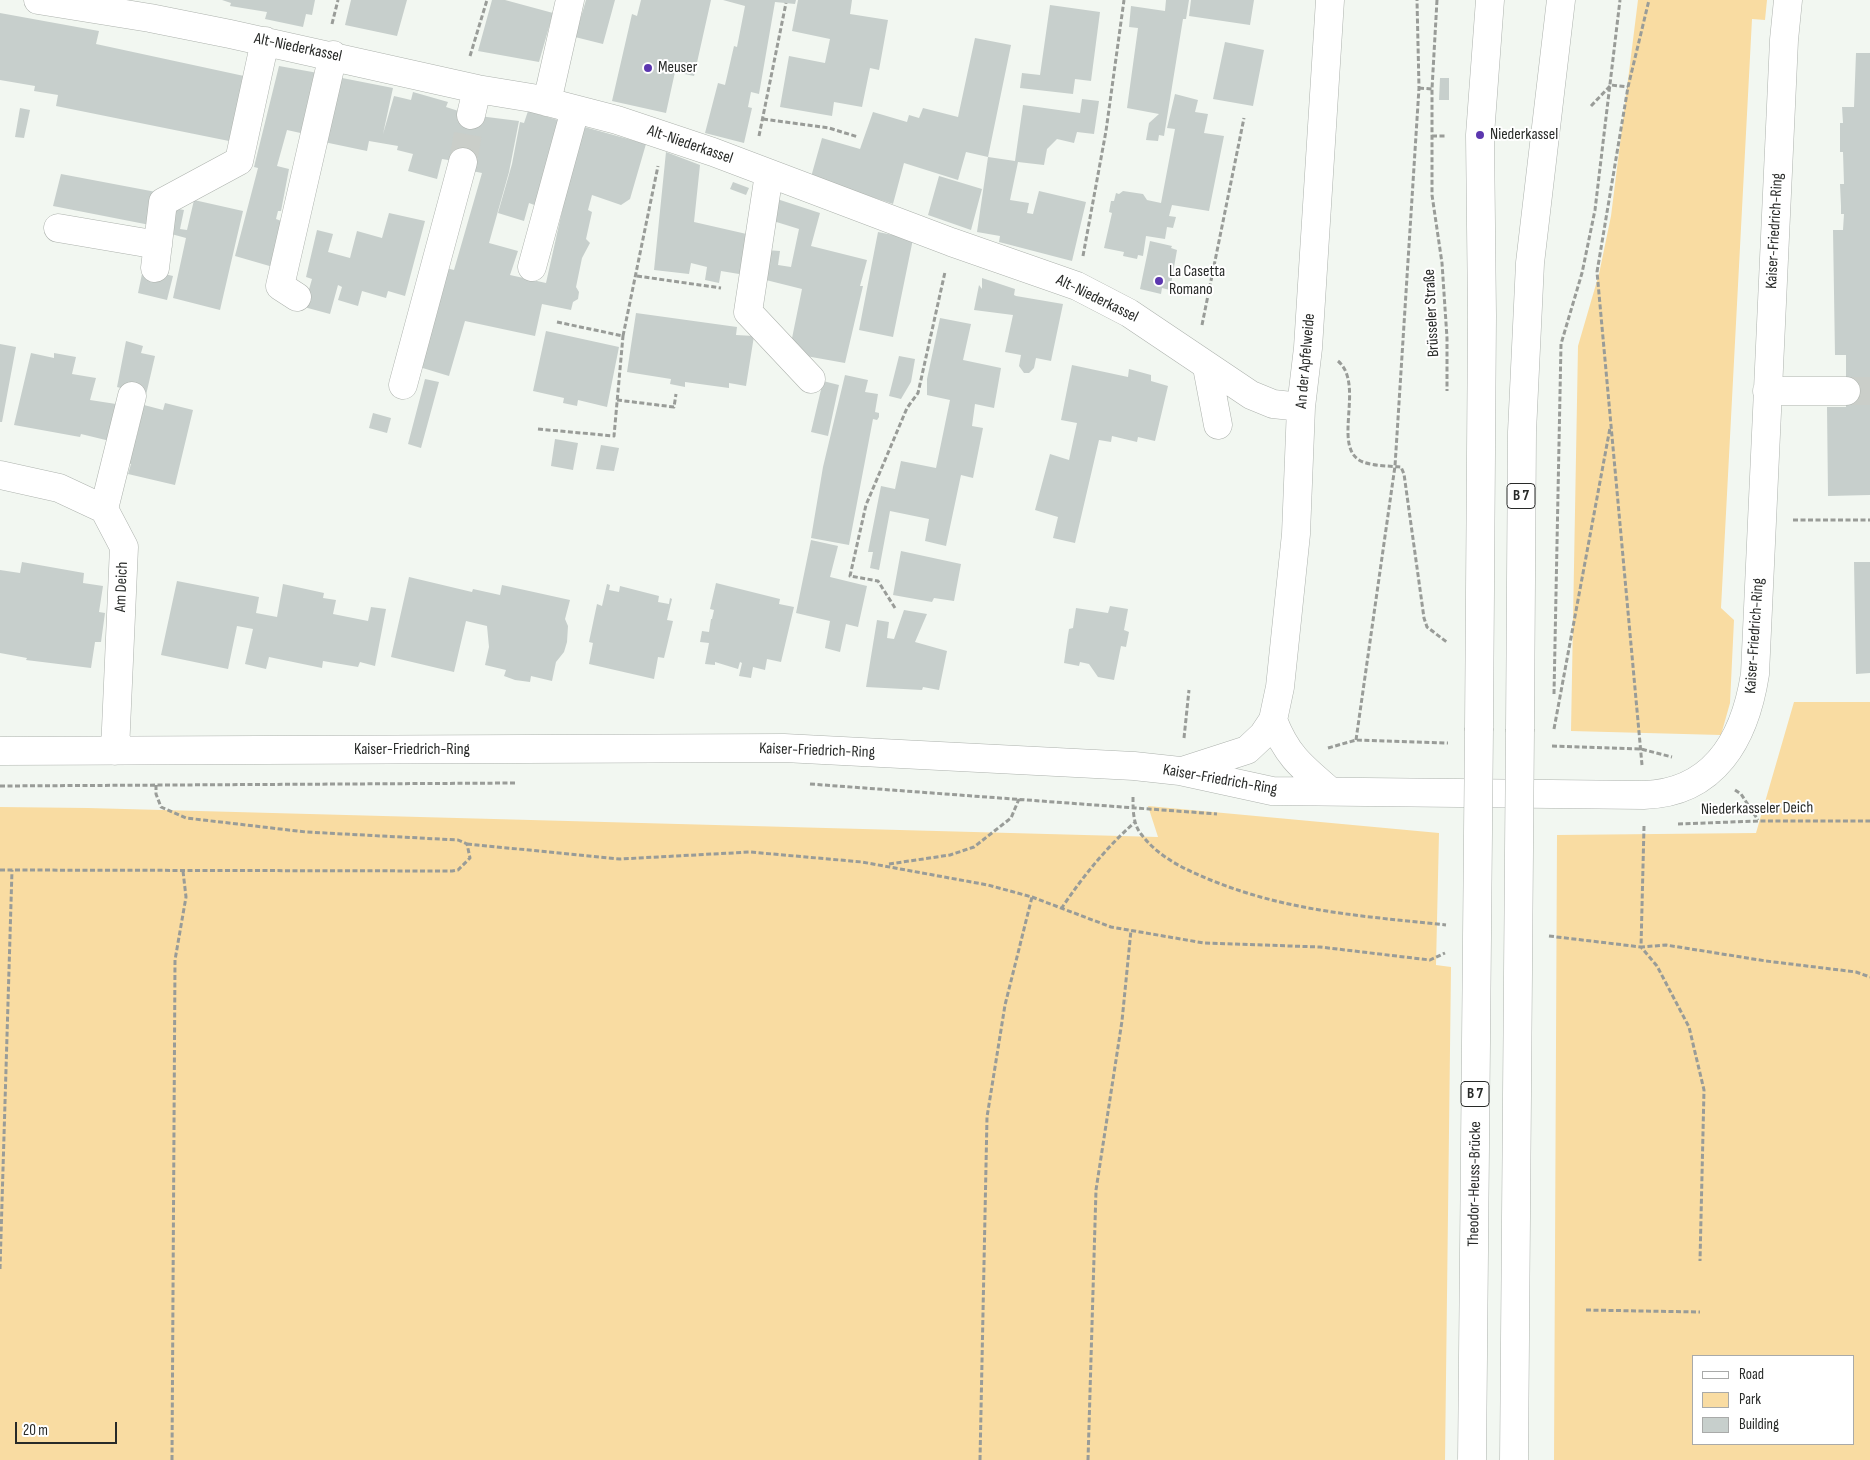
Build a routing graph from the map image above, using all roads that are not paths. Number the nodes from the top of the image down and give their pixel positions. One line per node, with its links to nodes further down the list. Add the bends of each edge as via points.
1 (38, 0): 7 (main road, Alt-Niederkassel)
2 (570, 0): 11 (main road)
3 (1330, 0): 25 (main road, An der Apfelweide, via 1308,348)
4 (1490, 0): 34 (main road, Theodor-Heuss-Brücke / B 7, bridge, via 1480,135 1482,316)
5 (1561, 0): 35 (main road, B 7, bridge, via 1530,263 1522,432)
6 (1788, 0): 22 (main road, Kaiser-Friedrich-Ring)
7 (152, 9): 8 (main road, Alt-Niederkassel)
8 (265, 41): 9 (main road, Alt-Niederkassel); 16 (main road, via 239,162 163,202 156,256)
9 (332, 55): 10 (main road, Alt-Niederkassel); 18 (main road, via 280,286)
10 (471, 88): 11 (main road, Alt-Niederkassel); 13 (main road)
11 (547, 102): 12 (main road, Alt-Niederkassel)
12 (575, 110): 15 (main road, Alt-Niederkassel, via 617,120); 17 (main road)
13 (471, 115)
14 (463, 162): 21 (main road)
15 (761, 171): 19 (main road, Alt-Niederkassel, via 1077,286 1129,313); 20 (main road, via 748,312)
16 (58, 228)
17 (532, 267)
18 (297, 297)
19 (1202, 362): 25 (main road, Alt-Niederkassel, via 1251,395 1273,404); 26 (main road)
20 (812, 379)
21 (403, 385)
22 (1767, 391): 23 (main road); 33 (main road, Kaiser-Friedrich-Ring, via 1755,674 1751,699 1731,746 1720,762 1692,784 1664,794)
23 (1846, 391)
24 (132, 396): 28 (main road)
25 (1301, 407): 29 (main road, An der Apfelweide, via 1296,534 1280,687)
26 (1218, 425)
27 (0, 475): 28 (main road, via 59,488)
28 (104, 509): 30 (main road, Am Deich, via 124,547)
29 (1273, 720): 32 (main road, An der Apfelweide, via 1247,750); 33 (main road, via 1294,761)
30 (115, 750): 31 (main road, Kaiser-Friedrich-Ring); 32 (main road, Kaiser-Friedrich-Ring, via 784,748)
31 (0, 751)
32 (1180, 771): 33 (main road, Kaiser-Friedrich-Ring, via 1272,791)
33 (1330, 791)
34 (1472, 1460)
35 (1514, 1460)

